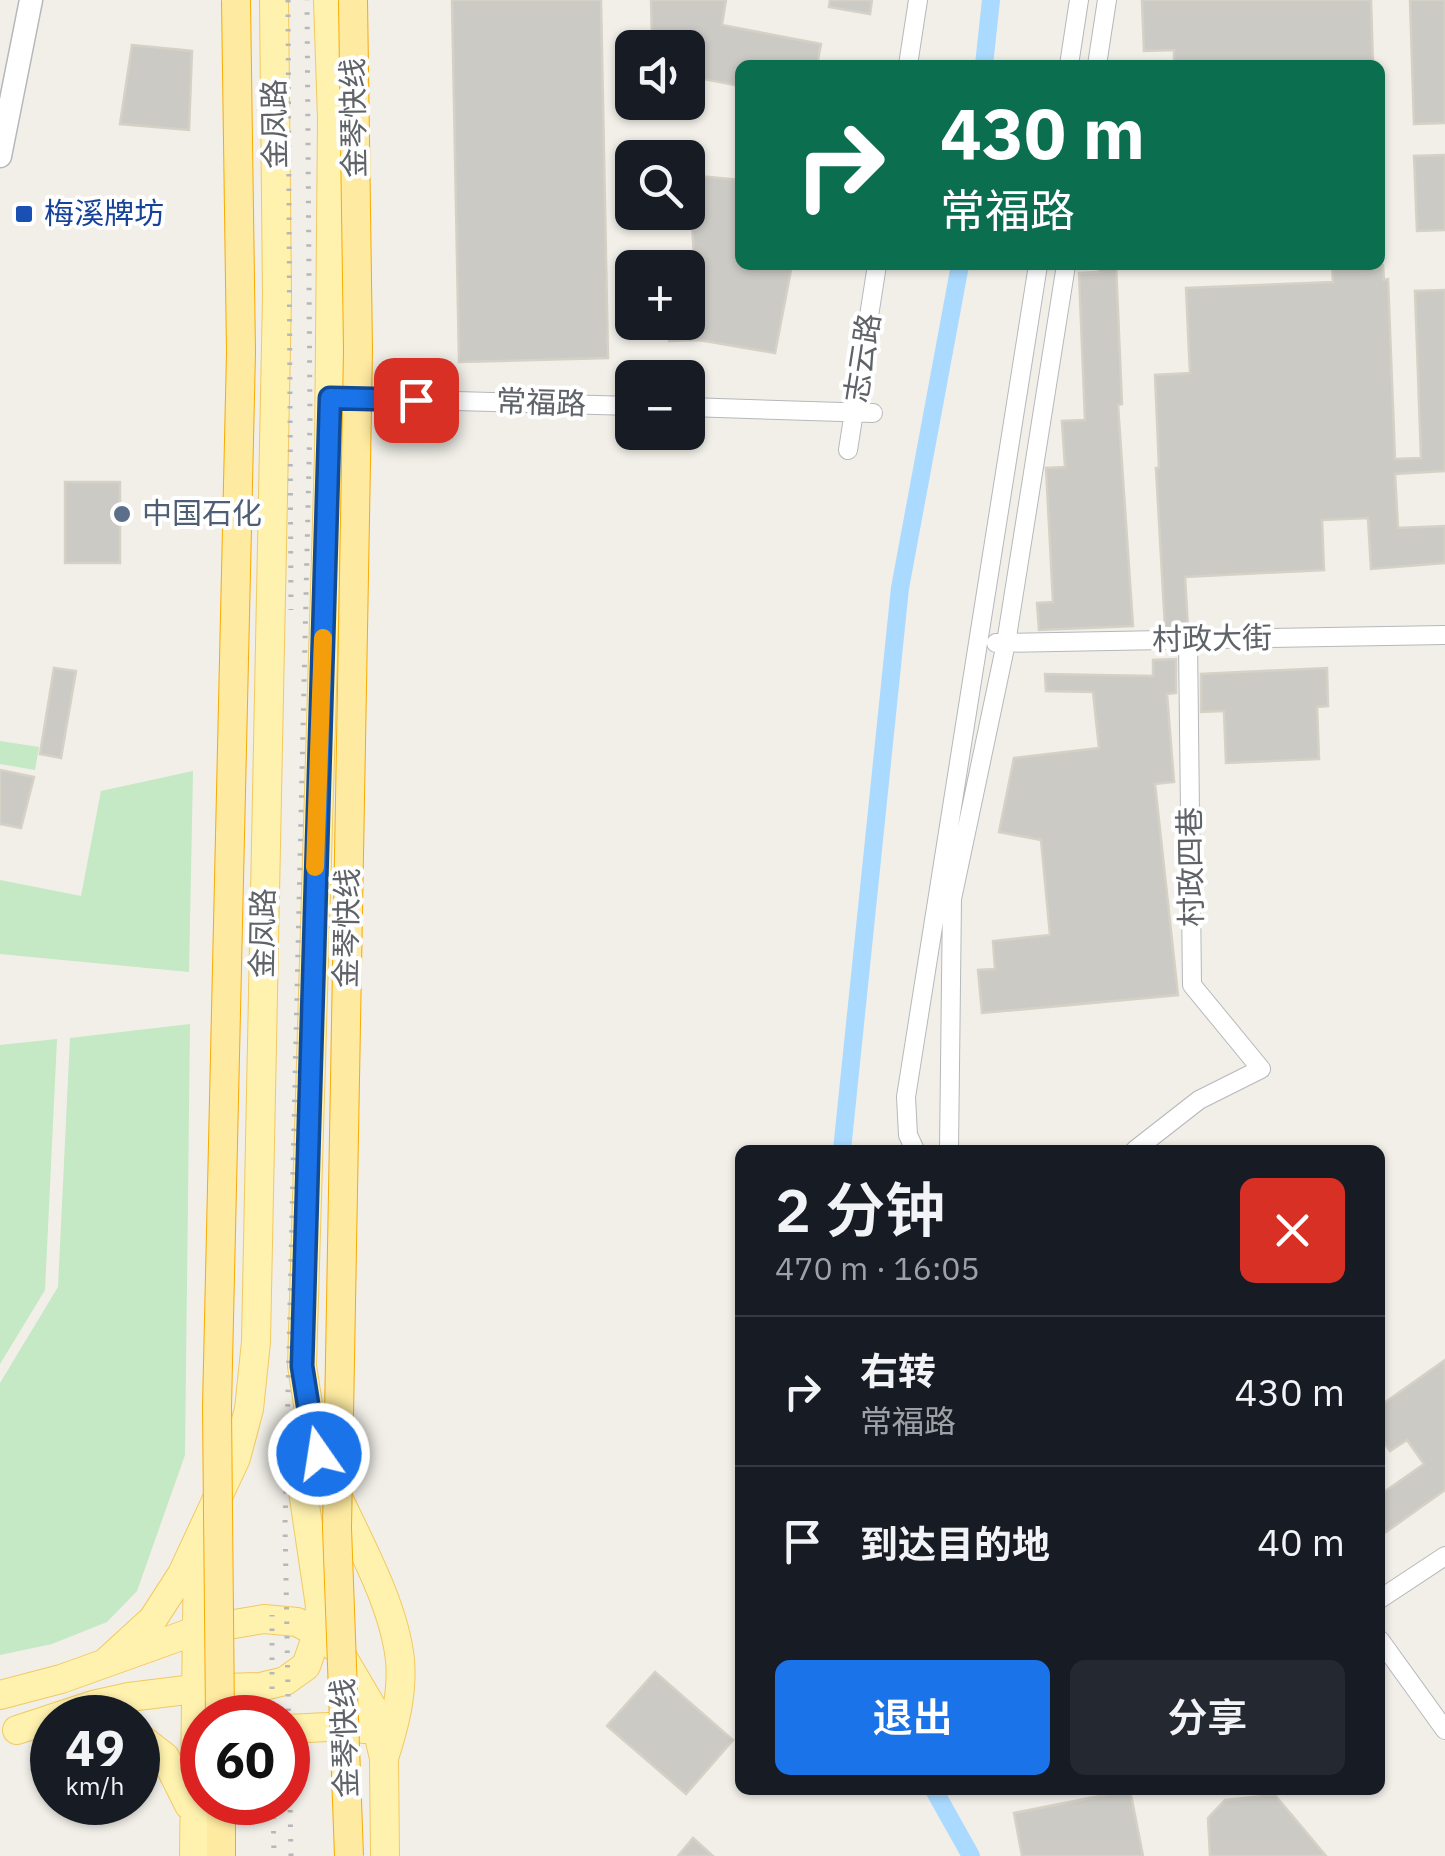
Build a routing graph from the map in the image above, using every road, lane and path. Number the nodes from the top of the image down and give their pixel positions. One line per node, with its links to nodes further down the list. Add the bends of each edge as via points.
1 (31, 0): 12 (street)
2 (236, 0): 39 (highway, bridge, via 241,352 217,1407)
3 (274, 0): 29 (main road, 金凤路, via 277,296 256,1342 250,1409 236,1458)
4 (328, 0): 16 (main road, 金凤路)
5 (352, 0): 51 (highway, 金琴快线, bridge, via 358,350 338,1493)
6 (918, 0): 9 (street)
7 (1079, 0): 10 (street)
8 (1108, 0): 11 (street)
9 (909, 60)
10 (1070, 60)
11 (1098, 60)
12 (0, 156)
13 (877, 270): 19 (street, 志云路)
14 (1037, 270): 24 (street)
15 (1065, 270): 23 (street)
16 (330, 398): 17 (street, 常福路); 28 (main road, 金凤路)
17 (615, 406)
18 (705, 407): 19 (street)
19 (863, 412): 20 (street, 志云路)
20 (848, 450)
21 (1445, 635): 22 (street, 村政大街)
22 (1188, 640): 23 (street, 村政大街); 27 (street, 村政四巷, via 1192,985 1261,1069 1200,1100)
23 (1006, 643): 24 (street, 村政大街); 26 (street, via 952,899)
24 (978, 644): 25 (street, via 906,1098)
25 (913, 1145)
26 (949, 1145)
27 (1142, 1145)
28 (302, 1366): 33 (main road, via 300,1471 318,1581); 44 (main road, 金凤路, via 319,1454 393,1624 400,1686)
29 (198, 1538): 32 (main road, 金凤路); 35 (main road, via 153,1619)
30 (1445, 1556): 31 (street)
31 (1385, 1595)
32 (198, 1630): 33 (main road, via 281,1618); 35 (main road); 36 (main road, 金凤路)
33 (318, 1632): 36 (main road, via 306,1666 285,1681); 44 (main road, via 366,1693)
34 (1385, 1647): 41 (street)
35 (106, 1662): 37 (main road)
36 (194, 1688): 38 (main road, 金凤路); 42 (main road, via 93,1704)
37 (0, 1694)
38 (194, 1695)
39 (220, 1695)
40 (310, 1728): 44 (main road, via 357,1727 372,1736)
41 (1445, 1730)
42 (8, 1732)
43 (160, 1753): 45 (main road)
44 (384, 1758): 48 (main road)
45 (180, 1788)
46 (193, 1825): 49 (main road, 金凤路)
47 (221, 1825): 50 (highway)
48 (385, 1854)
49 (194, 1856)
50 (221, 1856)
51 (349, 1856)

